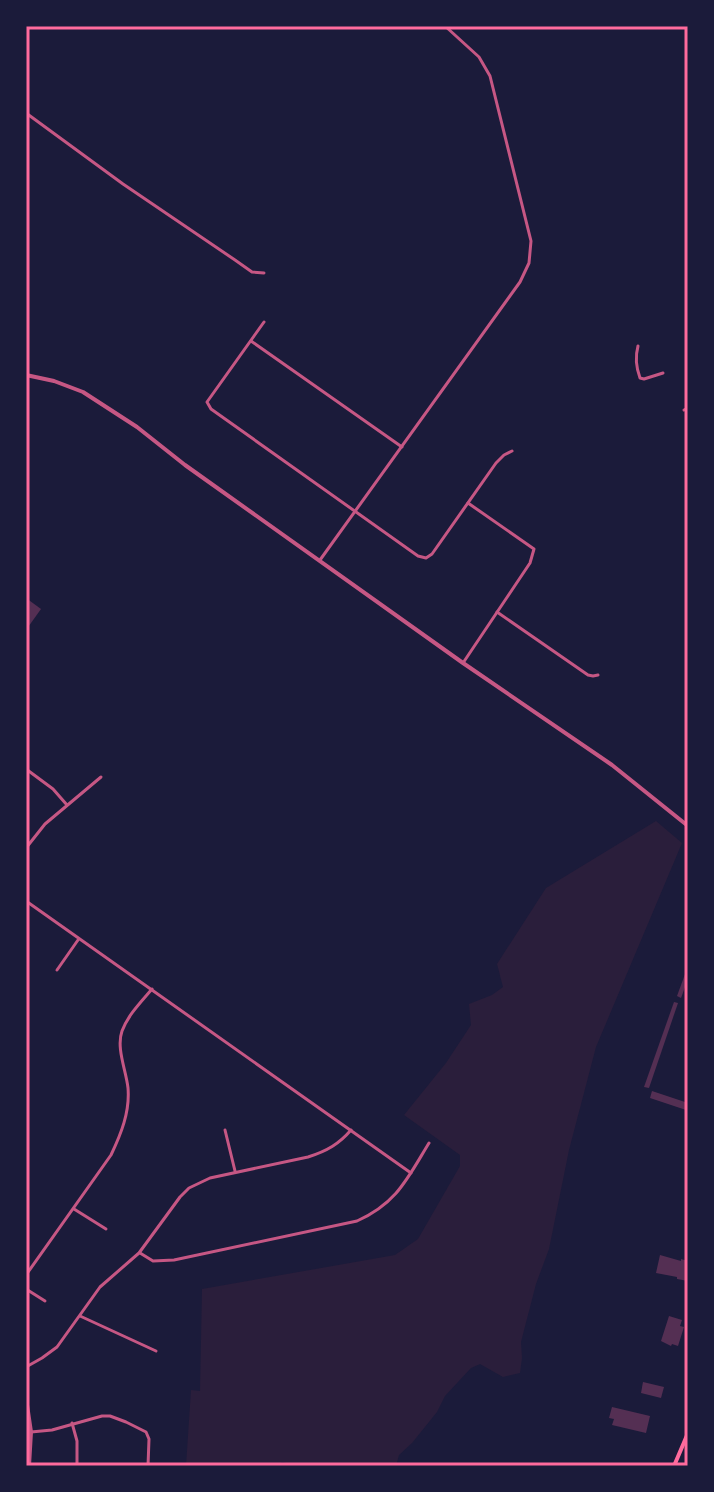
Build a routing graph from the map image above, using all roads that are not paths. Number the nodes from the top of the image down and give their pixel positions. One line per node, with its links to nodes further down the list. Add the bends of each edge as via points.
1 (445, 26): 9 (street, via 479,57 490,76 531,253 520,282)
2 (26, 113): 3 (street, via 252,272)
3 (264, 273)
4 (264, 322): 5 (street)
5 (251, 341): 9 (street); 12 (street, via 207,402 213,412)
6 (638, 346): 7 (street, via 640,378)
7 (663, 373)
8 (26, 375): 13 (street, via 83,392 109,408)
9 (402, 447): 12 (street)
10 (512, 451): 11 (street, via 500,458)
11 (468, 503): 12 (street, via 426,558); 14 (street, via 534,549)
12 (355, 512): 13 (street)
13 (320, 561): 15 (street)
14 (497, 612): 15 (street); 16 (street, via 588,675)
15 (463, 663): 20 (street, via 612,765)
16 (598, 675)
17 (26, 769): 19 (street)
18 (101, 777): 19 (street)
19 (67, 805): 21 (street)
20 (688, 826)
21 (26, 848)
22 (26, 901): 23 (street)
23 (78, 939): 24 (street); 25 (street)
24 (57, 970)
25 (152, 989): 27 (street); 31 (street, via 129,1016 121,1036 128,1089 121,1135)
26 (225, 1130): 29 (street)
27 (351, 1130): 29 (street, via 323,1152); 30 (street)
28 (429, 1143): 30 (street)
29 (235, 1171): 33 (street, via 189,1188)
30 (411, 1173): 33 (street, via 397,1195 357,1221 174,1260 153,1261)
31 (74, 1209): 32 (street); 34 (street)
32 (106, 1229)
33 (139, 1253): 37 (street, via 109,1278)
34 (26, 1275)
35 (26, 1289): 36 (street)
36 (45, 1301)
37 (80, 1316): 38 (street); 39 (street, via 57,1347)
38 (156, 1351)
39 (26, 1367)
40 (26, 1398): 42 (street)
41 (72, 1423): 42 (street); 45 (street); 46 (street, via 110,1416 146,1432)
42 (31, 1432): 44 (street)
43 (688, 1433): 47 (main road)
44 (29, 1466)
45 (77, 1466)
46 (148, 1466)
47 (674, 1466)

